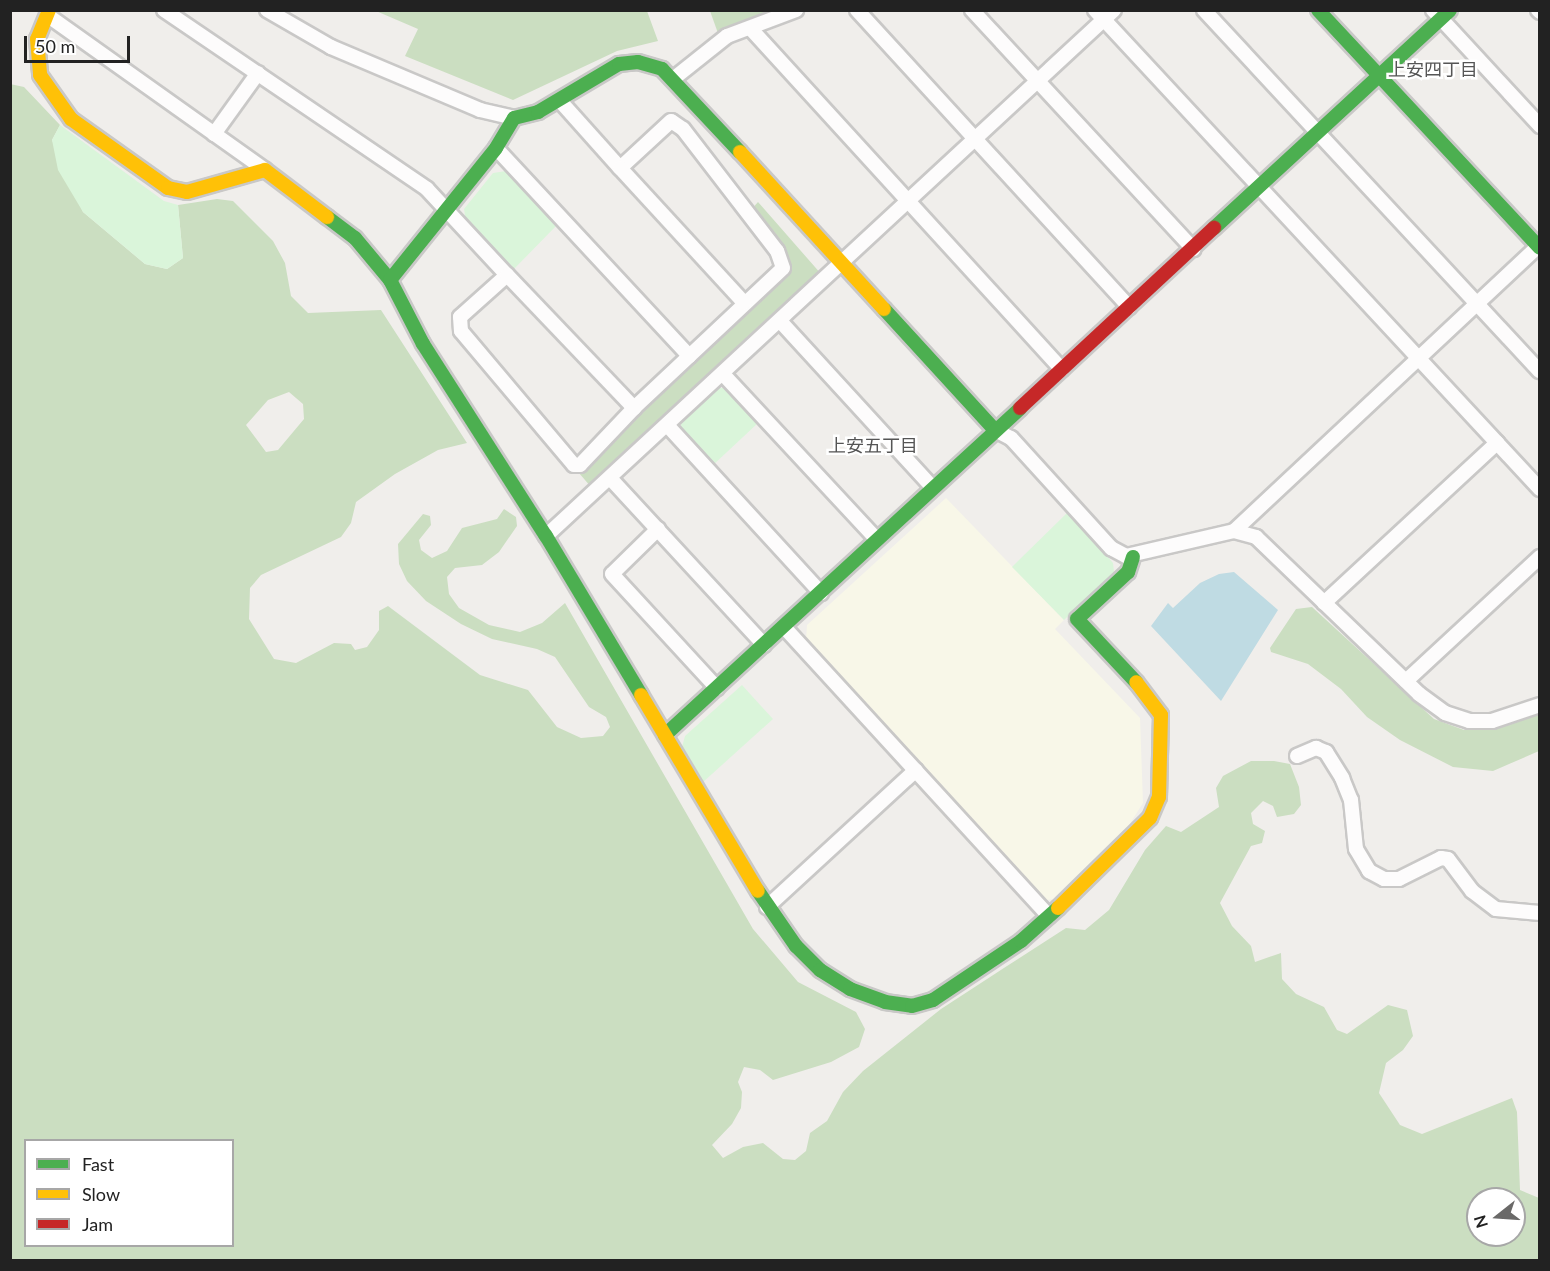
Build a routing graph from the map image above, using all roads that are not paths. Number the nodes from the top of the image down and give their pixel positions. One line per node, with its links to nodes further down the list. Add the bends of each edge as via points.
1 (164, 10): 12 (street)
2 (267, 10): 17 (street, via 331,47 480,110)
3 (796, 10): 11 (street)
4 (857, 10): 21 (street)
5 (972, 10): 15 (street)
6 (1204, 10): 19 (street)
7 (1318, 10): 13 (street)
8 (48, 13): 20 (street); 24 (street, via 37,39 40,75 71,119 168,188 187,192)
9 (1442, 13): 13 (street); 18 (street)
10 (1104, 14): 15 (street); 25 (street)
11 (751, 29): 14 (street, via 728,36); 26 (street)
12 (258, 73): 20 (street); 27 (street, via 427,189)
13 (1379, 76): 19 (street); 28 (street)
14 (673, 79): 16 (street, via 662,69 638,62 619,64); 30 (street)
15 (1038, 81): 21 (street); 29 (street)
16 (560, 101): 17 (street); 23 (street)
17 (514, 118): 22 (street)
18 (1539, 126)
19 (1318, 133): 25 (street); 34 (street)
20 (214, 134): 24 (street)
21 (975, 140): 26 (street); 35 (street)
22 (496, 148): 27 (street); 37 (street)
23 (620, 168): 33 (street); 33 (street, via 671,121 682,129 777,251 783,268)
24 (265, 170): 32 (street, via 355,238)
25 (1259, 188): 29 (street); 38 (street)
26 (909, 202): 30 (street); 39 (street)
27 (445, 210): 31 (street); 32 (street)
28 (1539, 246): 34 (street)
29 (1193, 249): 35 (street)
30 (842, 264): 36 (street); 44 (street)
31 (507, 276): 42 (street); 42 (street, via 460,317 461,331 574,465 580,465)
32 (390, 280): 51 (street, via 423,344)
33 (744, 303): 37 (street)
34 (1476, 304): 38 (street); 40 (street)
35 (1129, 307): 39 (street)
36 (780, 321): 41 (street); 47 (street)
37 (689, 356): 42 (street)
38 (1418, 358): 45 (street); 50 (street)
39 (1062, 369): 44 (street)
40 (1539, 371)
41 (723, 374): 43 (street); 52 (street)
42 (634, 408)
43 (667, 425): 46 (street); 55 (street)
44 (995, 430): 47 (street); 53 (street, via 1011,438 1111,548)
45 (1497, 443): 48 (street); 56 (street)
46 (610, 478): 49 (street); 51 (street)
47 (933, 488): 52 (street)
48 (1539, 489)
49 (658, 530): 58 (street); 60 (street, via 612,574)
50 (1234, 531): 53 (street); 56 (street, via 1256,537)
51 (546, 536): 62 (street)
52 (877, 540): 55 (street)
53 (1133, 557): 67 (street, via 1128,572 1077,619 1154,701 1161,715 1159,797 1150,818)
54 (1539, 557): 59 (street)
55 (821, 593): 57 (street)
56 (1324, 603): 59 (street)
57 (784, 627): 58 (street); 64 (street)
58 (764, 645): 60 (street)
59 (1406, 681): 61 (street, via 1446,713 1468,721 1492,721)
60 (717, 688): 62 (street)
61 (1539, 705)
62 (665, 735): 65 (street)
63 (1297, 756): 66 (street, via 1316,748 1326,752 1351,801 1356,849 1369,872 1384,879 1400,879 1441,858 1448,859 1472,891 1496,909)
64 (916, 770): 65 (street); 67 (street)
65 (767, 907): 67 (street, via 820,970 850,989 885,1002 912,1006 933,1000 1021,941)
66 (1537, 911)
67 (1049, 916)

